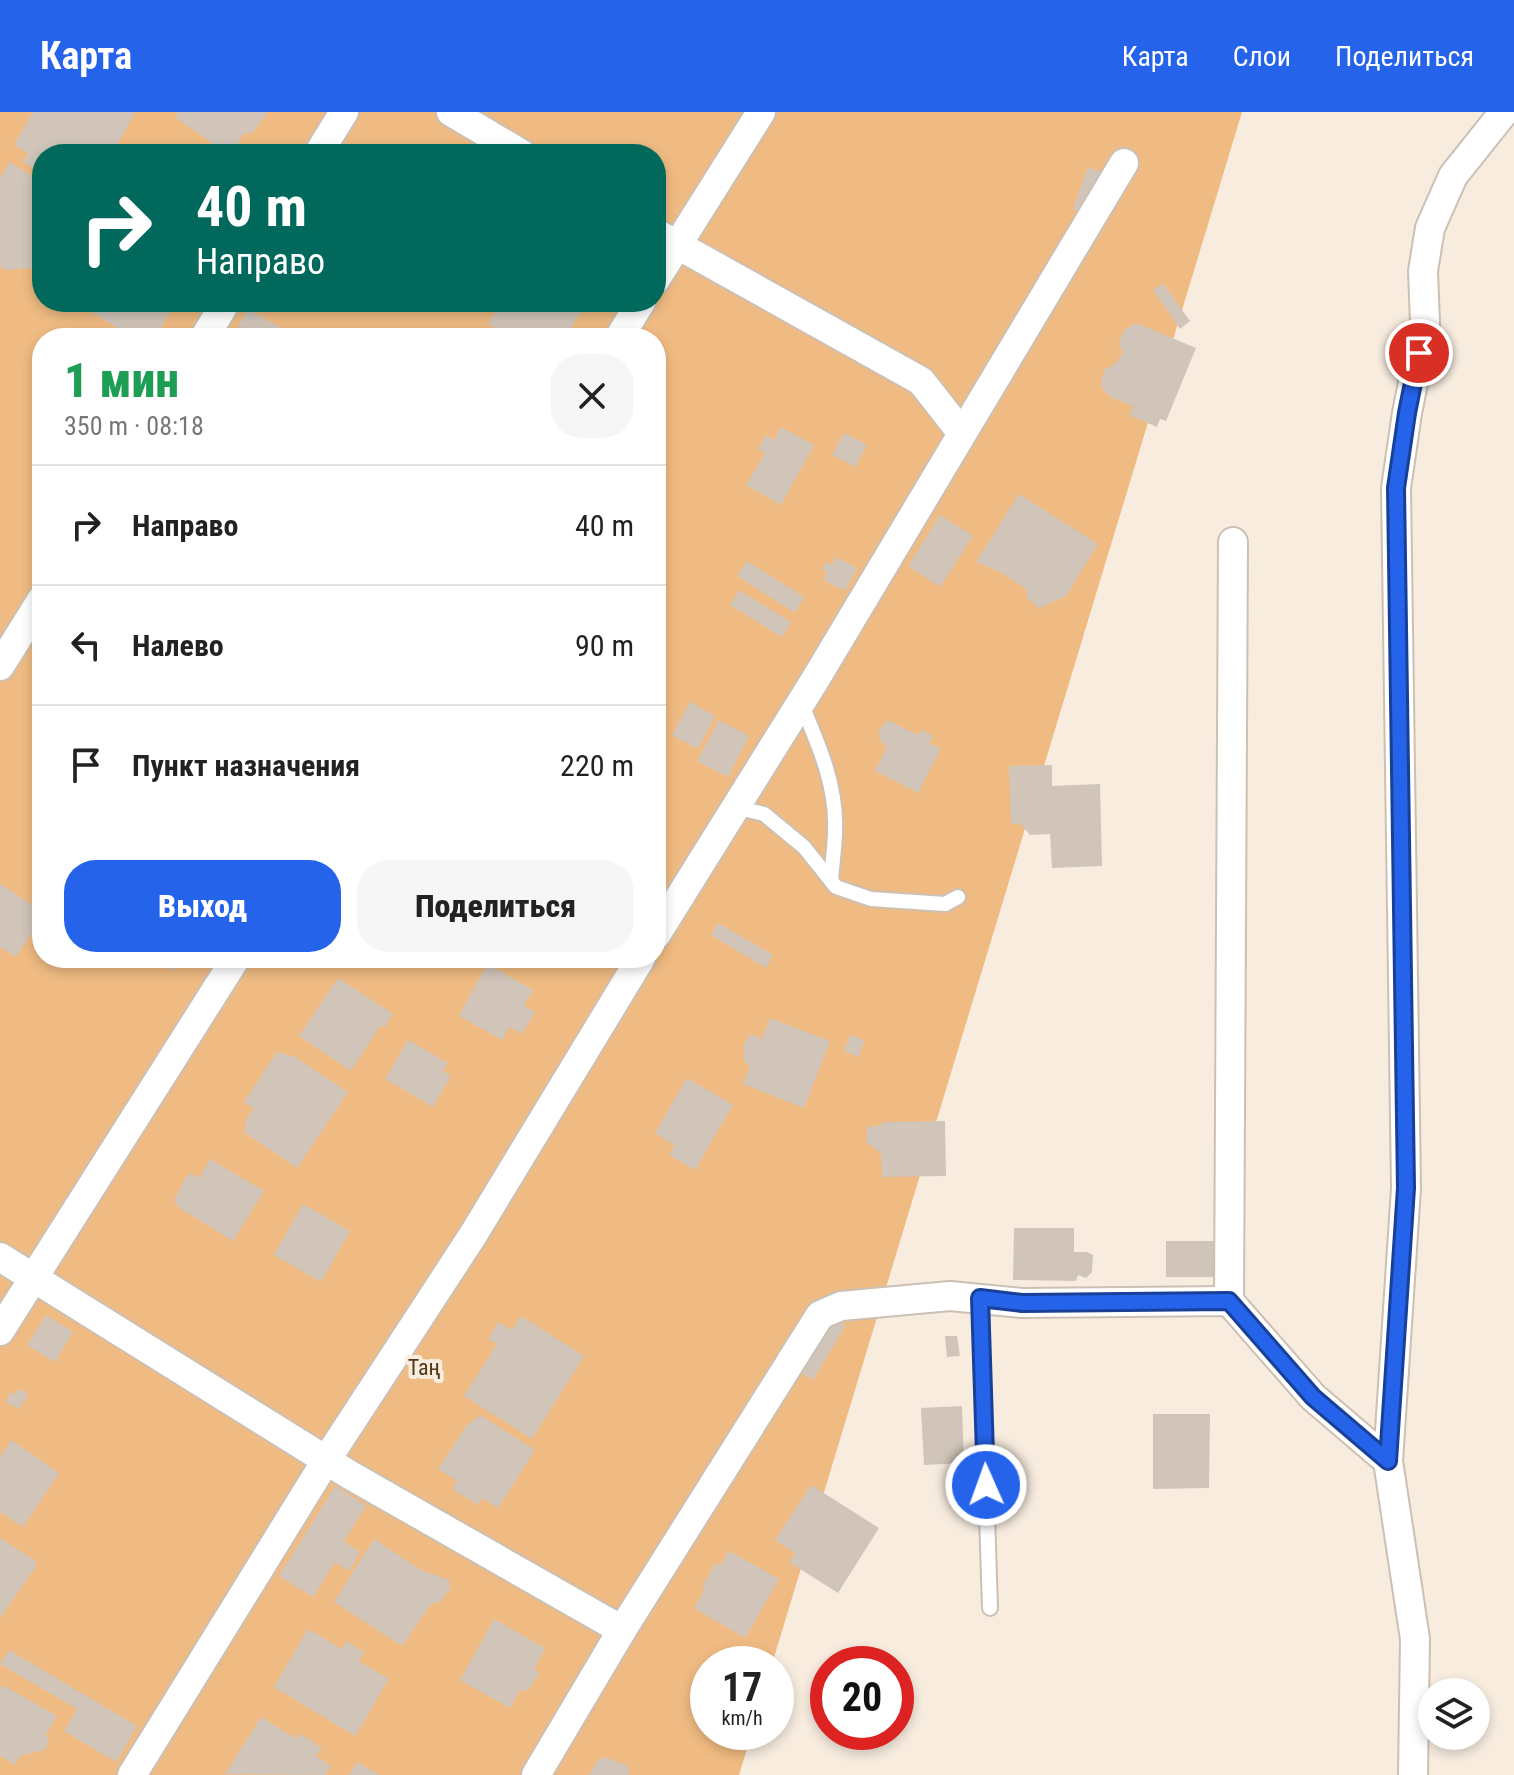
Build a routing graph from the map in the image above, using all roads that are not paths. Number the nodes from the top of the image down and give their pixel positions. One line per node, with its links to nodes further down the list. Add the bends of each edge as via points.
1 (344, 112): 5 (street)
2 (451, 112): 6 (street)
3 (761, 112): 8 (street)
4 (1504, 112): 26 (street, via 1453,176 1430,228 1423,271 1425,323 1396,488 1406,1188)
5 (324, 144)
6 (505, 144)
7 (1124, 163): 9 (street)
8 (666, 240): 9 (street, via 921,381)
9 (961, 432): 13 (street)
10 (1233, 542): 23 (street)
11 (32, 615): 12 (street)
12 (0, 665)
13 (801, 702): 14 (street); 15 (lane, via 829,780 836,827)
14 (735, 807): 15 (lane, via 764,814 804,847); 17 (street)
15 (831, 881): 16 (lane, via 871,899 945,904)
16 (958, 897)
17 (666, 919)
18 (230, 968): 21 (street)
19 (635, 968): 25 (street, via 473,1235)
20 (0, 1257): 21 (street)
21 (33, 1277): 24 (street); 25 (street)
22 (980, 1298): 23 (street, via 1022,1303); 27 (lane); 28 (street, via 841,1306 820,1315)
23 (1229, 1301): 26 (street, via 1313,1397)
24 (0, 1331)
25 (327, 1459): 28 (street); 29 (street)
26 (1388, 1461): 31 (street, via 1415,1639)
27 (990, 1608)
28 (622, 1630): 30 (street)
29 (132, 1775)
30 (536, 1775)
31 (1413, 1775)

